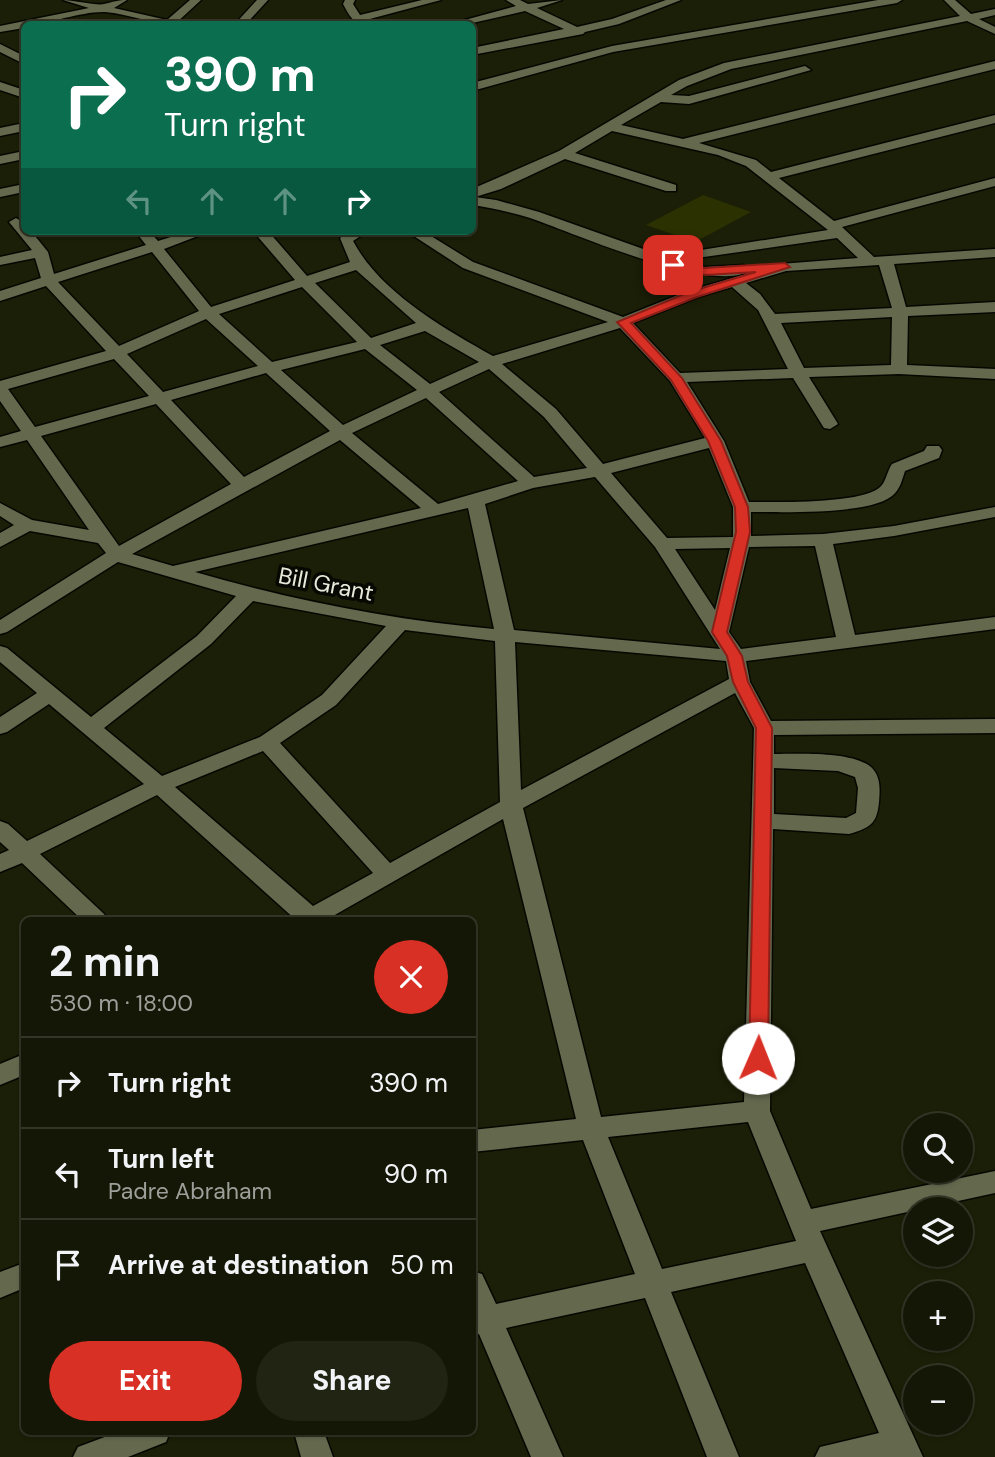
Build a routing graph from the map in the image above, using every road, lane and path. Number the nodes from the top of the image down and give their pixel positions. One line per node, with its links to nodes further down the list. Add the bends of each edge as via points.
1 (68, 0): 13 (street)
2 (122, 0): 13 (street)
3 (196, 0): 18 (street)
4 (263, 0): 19 (street)
5 (350, 0): 20 (street)
6 (436, 0): 21 (street)
7 (511, 0): 12 (street)
8 (557, 0): 12 (street)
9 (676, 0): 25 (street)
10 (897, 0): 30 (street)
11 (949, 0): 15 (street)
12 (526, 7): 22 (street); 25 (street)
13 (103, 9): 16 (street); 17 (street)
14 (995, 12): 15 (street)
15 (969, 18): 26 (street); 39 (street, via 727,66 683,83)
16 (41, 21)
17 (156, 21)
18 (172, 21)
19 (243, 21)
20 (359, 21)
21 (363, 21)
22 (468, 21)
23 (21, 25): 24 (street)
24 (0, 29)
25 (577, 31): 27 (street); 31 (street)
26 (995, 31)
27 (588, 37)
28 (600, 43): 30 (street)
29 (0, 47): 32 (street)
30 (612, 48): 36 (street)
31 (476, 51)
32 (21, 59)
33 (995, 65): 45 (street)
34 (805, 70): 39 (street, via 689,100)
35 (0, 86): 37 (street)
36 (476, 86)
37 (21, 94)
38 (21, 96): 40 (street)
39 (661, 98): 43 (street)
40 (0, 101)
41 (995, 119): 49 (street)
42 (21, 128): 44 (street)
43 (611, 128): 45 (street); 46 (street)
44 (0, 132)
45 (684, 143): 49 (street, via 751,163)
46 (564, 154): 51 (street); 54 (street)
47 (21, 156): 48 (street)
48 (0, 160)
49 (769, 177): 58 (street)
50 (995, 182): 58 (street)
51 (671, 188)
52 (21, 189): 53 (street)
53 (0, 193)
54 (476, 193)
55 (476, 202): 68 (street, via 534,215)
56 (20, 221): 57 (street)
57 (0, 226)
58 (835, 229): 68 (street); 69 (street)
59 (29, 235): 66 (street)
60 (145, 235): 65 (street)
61 (192, 235): 65 (street)
62 (264, 235): 74 (street)
63 (351, 235): 71 (street, via 346,237)
64 (419, 235): 81 (street, via 468,265)
65 (154, 247): 73 (street); 79 (street)
66 (41, 252): 70 (street); 73 (street)
67 (995, 253): 69 (street)
68 (659, 260): 72 (street, via 705,271)
69 (876, 260): 72 (street); 78 (street)
70 (0, 261)
71 (358, 264): 74 (street); 82 (street)
72 (785, 267): 75 (street)
73 (50, 281): 76 (street); 84 (street)
74 (304, 281): 79 (street); 83 (street)
75 (732, 281): 80 (street, via 746,287); 81 (street)
76 (0, 296)
77 (995, 306): 78 (street)
78 (900, 311): 80 (street); 87 (street)
79 (208, 313): 84 (street); 86 (street)
80 (772, 319): 88 (street)
81 (623, 322): 85 (street); 90 (street)
82 (427, 325): 83 (street); 85 (street)
83 (368, 344): 86 (street); 92 (street)
84 (119, 352): 91 (street); 93 (street)
85 (491, 362): 92 (street); 100 (street, via 550,413)
86 (268, 368): 93 (street); 95 (street)
87 (899, 369): 88 (street); 89 (street)
88 (798, 372): 90 (street); 94 (street)
89 (995, 374)
90 (676, 378): 97 (street)
91 (0, 387): 96 (street)
92 (428, 391): 95 (street); 101 (street)
93 (159, 398): 96 (street); 102 (street)
94 (830, 424)
95 (341, 432): 102 (street); 106 (street)
96 (31, 434): 98 (street); 109 (street)
97 (715, 441): 100 (street); 104 (street)
98 (0, 442)
99 (933, 450): 104 (street, via 933,454 898,468 891,487 876,497 805,507)
100 (598, 471): 101 (street); 113 (street)
101 (530, 483): 103 (street)
102 (242, 485): 114 (street)
103 (475, 501): 106 (street); 121 (street)
104 (741, 507): 112 (street)
105 (0, 508): 108 (street)
106 (433, 509): 115 (street)
107 (995, 512): 110 (street)
108 (27, 525): 109 (street); 111 (street)
109 (104, 538): 114 (street)
110 (823, 540): 112 (street); 122 (street)
111 (0, 541)
112 (740, 541): 113 (street); 120 (street)
113 (662, 544): 120 (street)
114 (116, 555): 115 (street, Bill Grant); 119 (street)
115 (173, 572): 116 (street, Bill Grant)
116 (249, 594): 117 (street, Bill Grant); 129 (street, via 204,640)
117 (400, 623): 121 (street, Bill Grant); 131 (street, via 329,701)
118 (995, 623): 122 (street, Bill Grant)
119 (0, 628)
120 (719, 632): 124 (street)
121 (505, 634): 124 (street, Bill Grant); 134 (street)
122 (847, 643): 124 (street, Bill Grant)
123 (0, 652): 126 (street)
124 (735, 656): 125 (street)
125 (740, 682): 130 (street); 134 (street)
126 (48, 695): 128 (street); 129 (street)
127 (995, 726): 130 (street)
128 (0, 727)
129 (90, 728): 133 (street)
130 (764, 728): 132 (street)
131 (267, 742): 133 (street); 139 (street)
132 (763, 761): 135 (street); 135 (street, via 847,763 862,769 868,779 867,817 860,822 849,826)
133 (159, 785): 137 (street); 141 (street)
134 (511, 805): 139 (street); 146 (street)
135 (762, 821): 145 (street)
136 (0, 829): 137 (street)
137 (24, 853): 138 (street); 140 (street)
138 (0, 864)
139 (388, 875): 142 (street)
140 (93, 917)
141 (308, 917)
142 (316, 917)
143 (21, 1065): 144 (street)
144 (0, 1075)
145 (757, 1111): 146 (street); 149 (street)
146 (591, 1128): 147 (street); 151 (street)
147 (476, 1141)
148 (995, 1182): 149 (street)
149 (808, 1236): 151 (street); 157 (street)
150 (21, 1276): 152 (street)
151 (651, 1283): 154 (street); 161 (street)
152 (0, 1285)
153 (476, 1301): 154 (street)
154 (480, 1319): 160 (street)
155 (147, 1435): 158 (street)
156 (310, 1435): 159 (street)
157 (903, 1451): 162 (street)
158 (89, 1457)
159 (317, 1457)
160 (547, 1457)
161 (723, 1457)
162 (831, 1457)

